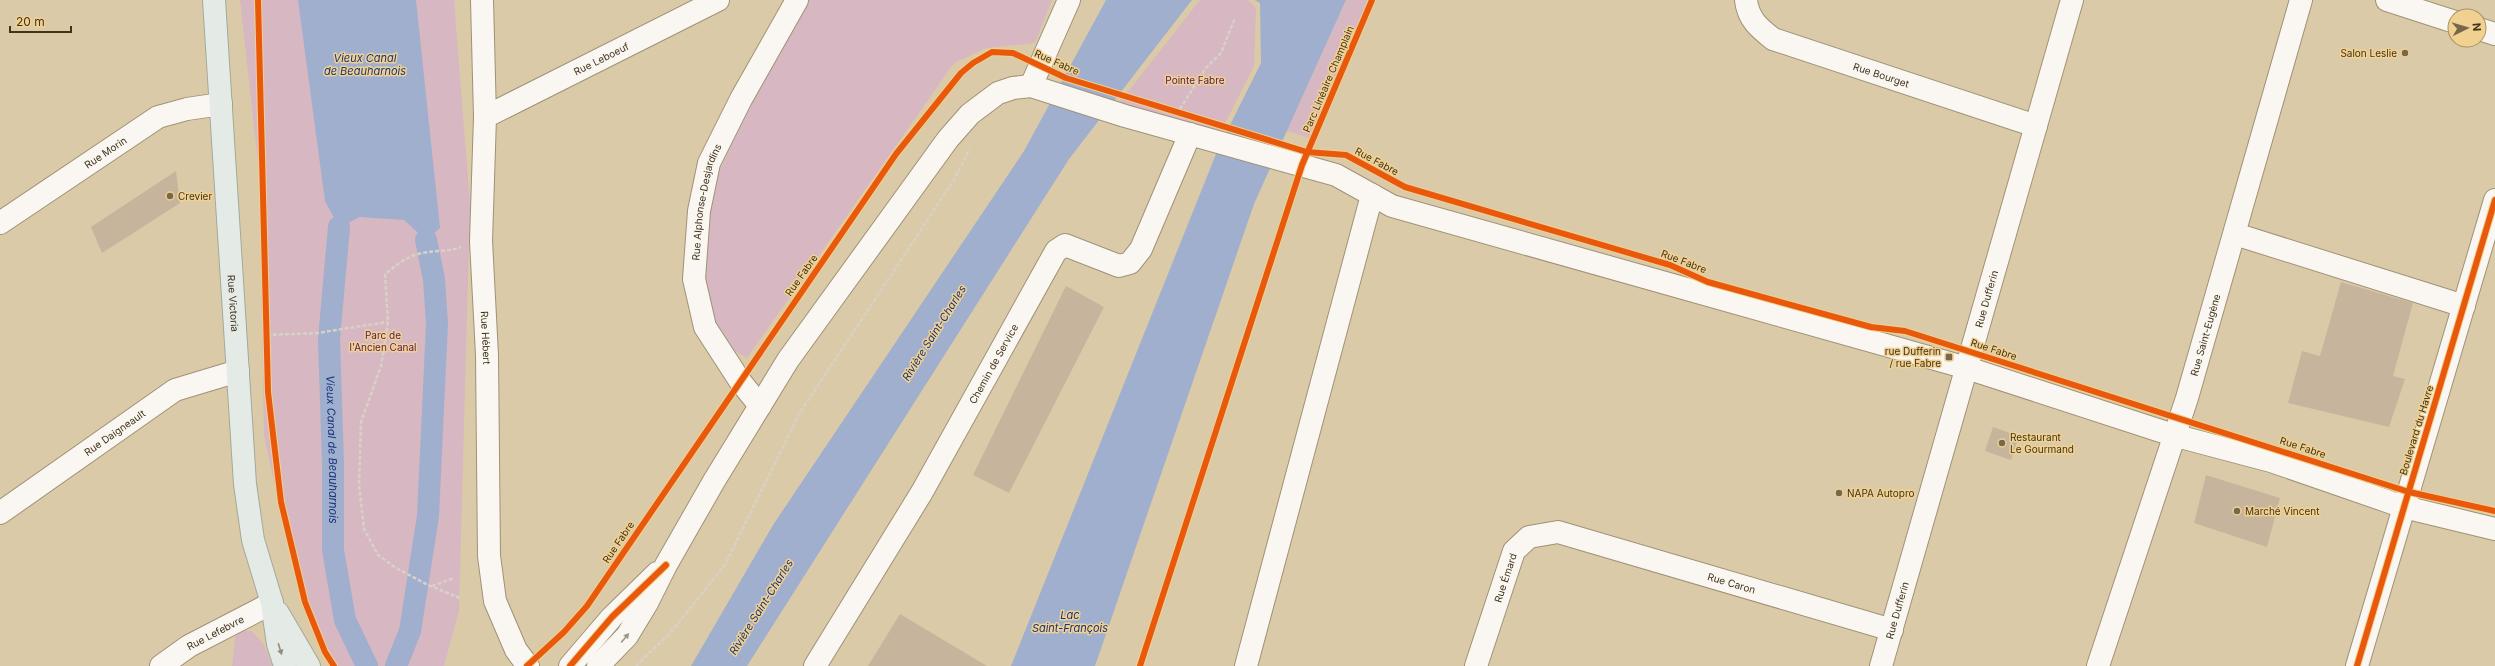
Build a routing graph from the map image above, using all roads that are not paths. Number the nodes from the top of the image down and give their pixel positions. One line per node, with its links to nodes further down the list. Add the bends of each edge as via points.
1 (214, 0): 12 (main road, Rue Victoria)
2 (482, 0): 13 (street, Rue Hébert)
3 (718, 0): 13 (street, Rue Leboeuf)
4 (798, 0): 23 (street, Rue Alphonse-Desjardins, via 741,99 709,163 699,211 694,279 705,327 740,381)
5 (1069, 0): 11 (street)
6 (1746, 0): 15 (street, Rue Bourget, via 1747,8 1756,25 1773,39)
7 (2072, 0): 15 (street, Rue Dufferin)
8 (2301, 0): 19 (street, Rue Saint-Eugène)
9 (2387, 0): 10 (street)
10 (2447, 19)
11 (1031, 86): 14 (street, via 1125,116); 23 (street, via 998,93 970,114 948,139 788,360)
12 (221, 104): 18 (street, Rue Morin, via 158,116); 22 (main road, Rue Victoria)
13 (485, 117): 35 (street, Rue Hébert, via 481,241 487,355 489,556 495,601 516,650)
14 (1188, 125): 16 (street, via 1213,141 1336,175); 38 (street, Chemin de Service, via 1141,249 1130,263 1119,266 1065,245 1056,251 922,492)
15 (2036, 126): 21 (street, Rue Dufferin)
16 (1372, 195): 21 (street, via 1392,206); 39 (street)
17 (2495, 200): 20 (street, Boulevard du Havre)
18 (0, 223)
19 (2235, 234): 20 (street); 24 (street, Rue Saint-Eugène, via 2187,398)
20 (2464, 306): 25 (street, Boulevard du Havre)
21 (1966, 368): 24 (street); 31 (street, Rue Dufferin)
22 (238, 372): 26 (street, Rue Daigneault, via 175,390); 30 (main road, Rue Victoria, via 245,484 253,540)
23 (760, 406): 29 (street)
24 (2173, 435): 25 (street, via 2271,461); 42 (street, Rue Saint-Eugène)
25 (2404, 507): 27 (street); 43 (street, Boulevard du Havre)
26 (0, 512)
27 (2495, 529)
28 (1572, 537): 31 (street, Rue Caron); 40 (street, Rue Émard, via 1558,532 1529,538 1514,551)
29 (666, 565): 36 (street, via 612,617); 37 (street, one-way to 29, via 627,636 647,604)
30 (272, 603): 32 (street, Rue Lefebvre, via 189,646); 33 (main road, Rue Victoria, one-way to 33, via 278,644); 34 (main road, Rue Victoria)
31 (1892, 630): 41 (street, Rue Dufferin)
32 (161, 666)
33 (285, 666)
34 (309, 666)
35 (528, 666)
36 (570, 666)
37 (598, 666)
38 (815, 666)
39 (1246, 666)
40 (1476, 666)
41 (1881, 666)
42 (2098, 666)
43 (2358, 666)

